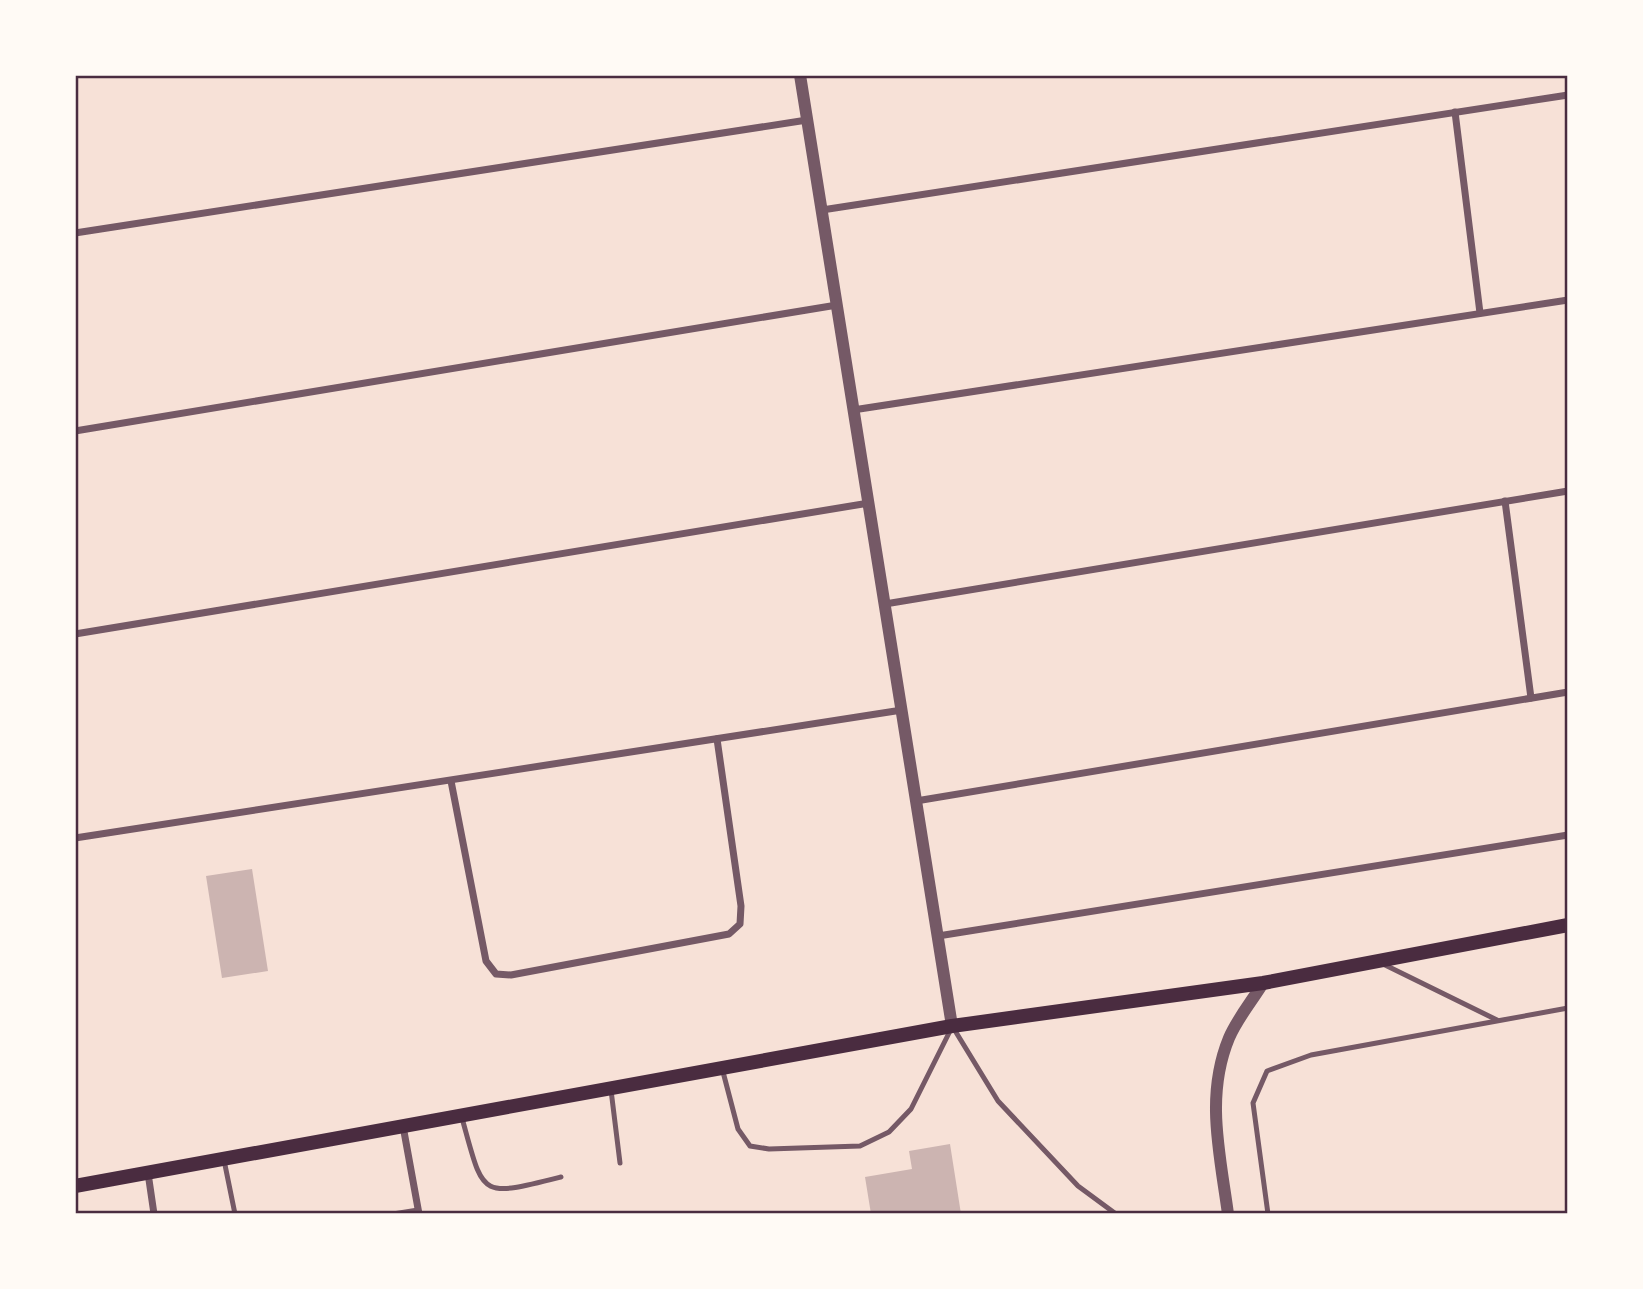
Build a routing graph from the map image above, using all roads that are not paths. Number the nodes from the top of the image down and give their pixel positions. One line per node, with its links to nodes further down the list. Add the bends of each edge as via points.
1 (800, 75): 4 (street)
2 (1568, 95): 3 (street)
3 (1455, 112): 5 (street); 9 (street)
4 (807, 120): 5 (street); 6 (street)
5 (822, 210): 8 (street)
6 (75, 233)
7 (1568, 300): 9 (street)
8 (837, 305): 10 (street); 11 (street)
9 (1480, 313): 10 (street)
10 (853, 410): 14 (street)
11 (75, 431)
12 (1568, 491): 13 (street)
13 (1505, 501): 15 (street); 18 (street)
14 (869, 503): 15 (street); 16 (street)
15 (885, 604): 19 (street)
16 (75, 635)
17 (1568, 692): 18 (street)
18 (1531, 698): 22 (street)
19 (902, 710): 20 (street); 22 (street)
20 (717, 738): 21 (street); 21 (street, via 740,925 729,934 511,975 496,974 486,961)
21 (451, 781): 24 (street)
22 (916, 801): 26 (street)
23 (1568, 835): 26 (street)
24 (75, 838)
25 (1568, 925): 27 (main road)
26 (938, 936): 31 (street)
27 (1377, 961): 28 (main road); 30 (lane)
28 (1263, 983): 31 (main road); 46 (street, via 1230,1036 1218,1070 1214,1106)
29 (1568, 1008): 30 (lane)
30 (1497, 1020): 47 (lane, via 1311,1055 1267,1071 1253,1103)
31 (952, 1026): 32 (main road); 32 (lane, via 911,1109 889,1132 860,1146 750,1146 738,1129); 45 (lane, via 998,1101 1078,1186)
32 (722, 1068): 33 (main road)
33 (611, 1087): 34 (main road); 37 (lane)
34 (462, 1115): 35 (main road); 39 (lane, via 479,1178 492,1189 510,1190)
35 (403, 1126): 36 (main road); 41 (street)
36 (224, 1160): 38 (main road); 43 (lane)
37 (620, 1163)
38 (148, 1172): 40 (main road); 42 (street)
39 (561, 1177)
40 (75, 1186)
41 (418, 1212): 44 (lane)
42 (154, 1214)
43 (235, 1214)
44 (393, 1214)
45 (1116, 1214)
46 (1227, 1214)
47 (1268, 1214)

